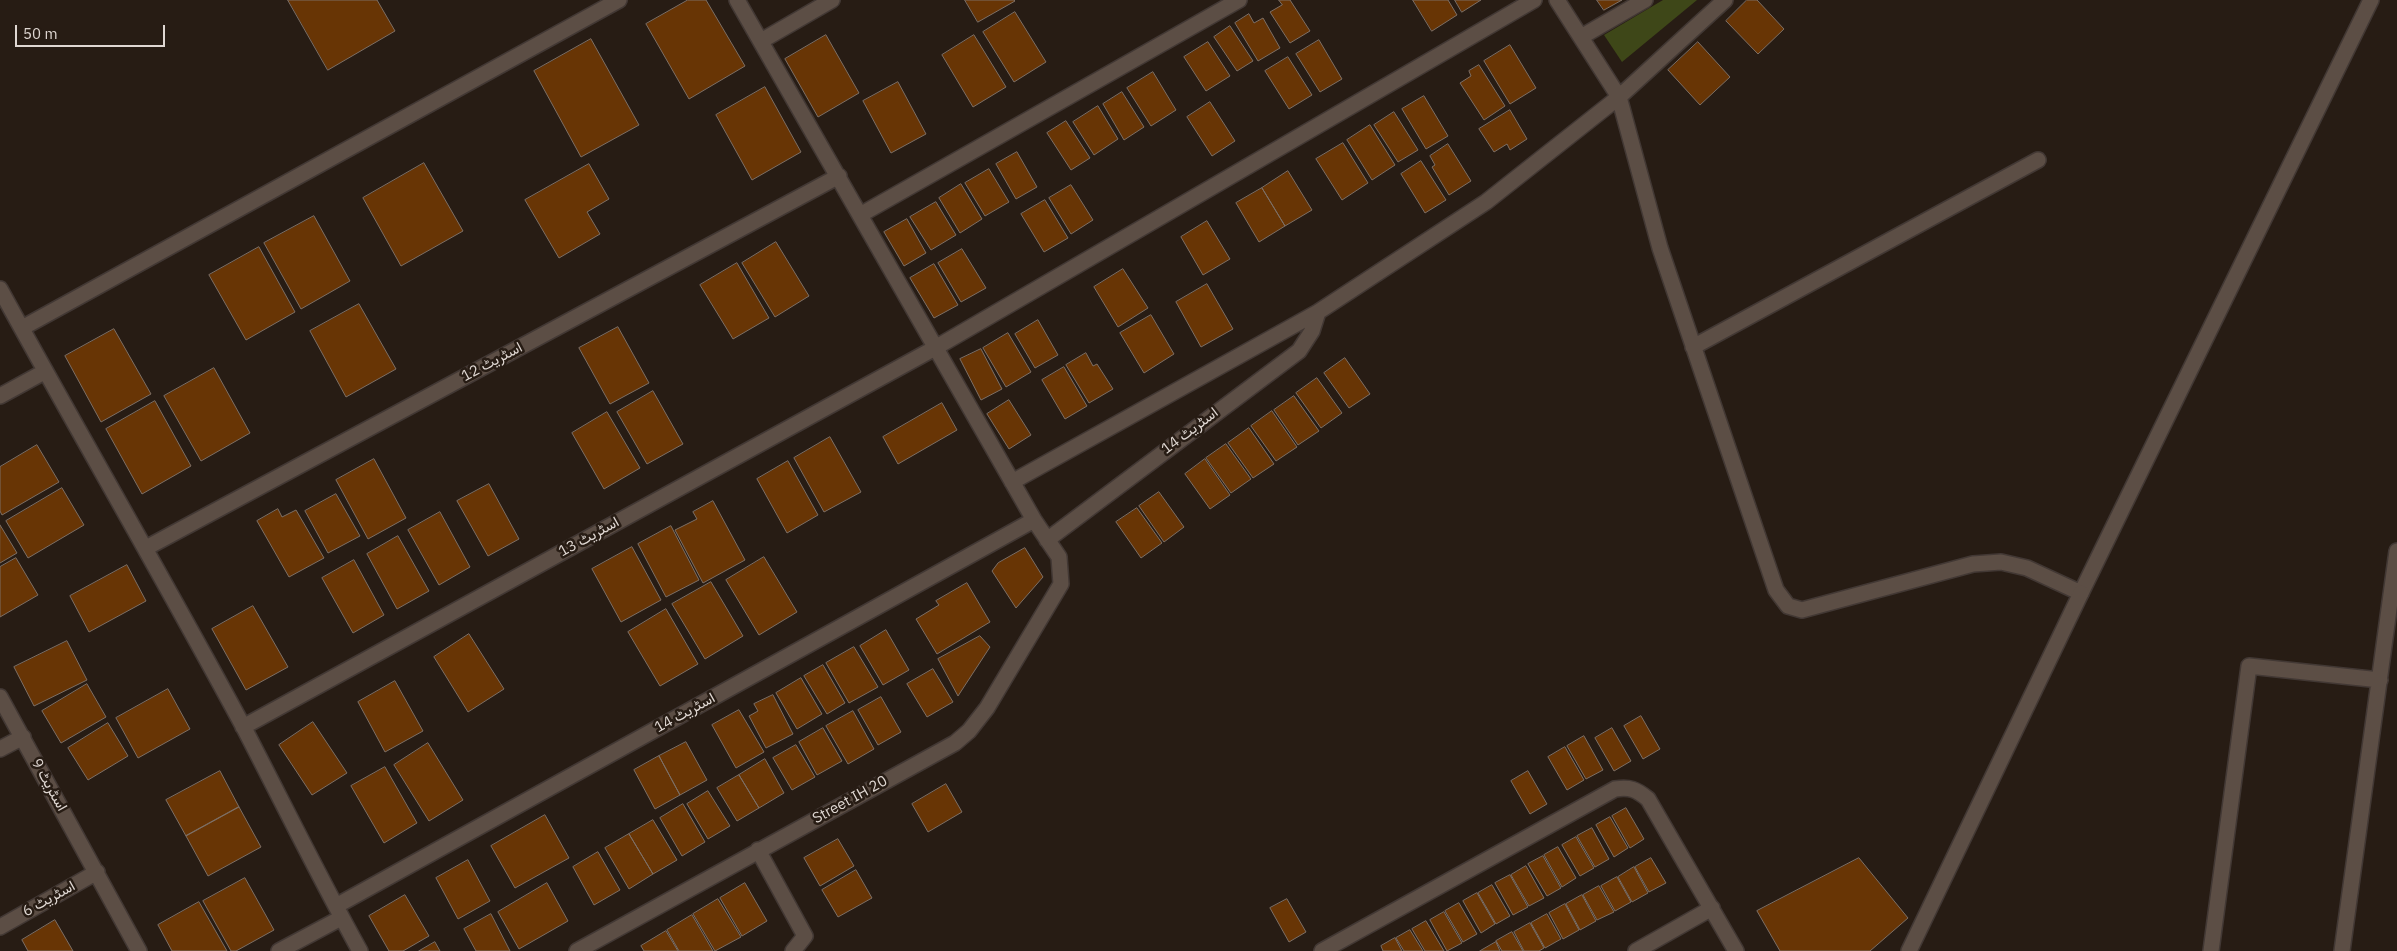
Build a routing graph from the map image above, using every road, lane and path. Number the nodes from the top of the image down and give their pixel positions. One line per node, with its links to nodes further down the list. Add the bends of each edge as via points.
1 (619, 0): 18 (street)
2 (737, 0): 11 (street)
3 (832, 0): 11 (street)
4 (1239, 0): 15 (street)
5 (1534, 0): 20 (street, اسٹریٹ 13)
6 (1557, 0): 10 (street)
7 (1645, 0): 10 (street)
8 (1725, 0): 12 (street)
9 (2371, 0): 28 (street)
10 (1581, 37): 12 (street)
11 (761, 41): 14 (street)
12 (1619, 97): 17 (street, via 1486,202); 19 (street, via 1660,248)
13 (2038, 160): 19 (street)
14 (839, 176): 15 (street); 26 (street, اسٹریٹ 12)
15 (860, 215): 20 (street)
16 (0, 289): 18 (street)
17 (1318, 312): 23 (street); 25 (street, اسٹریٹ 14, via 1312,331 1299,351)
18 (22, 328): 21 (street)
19 (1693, 347): 28 (street, via 1776,590 1788,606 1802,610 1973,564 2001,562 2027,568)
20 (935, 348): 23 (street); 33 (street, اسٹریٹ 13)
21 (44, 372): 22 (street); 26 (street)
22 (0, 396)
23 (1012, 482): 24 (street)
24 (1034, 520): 25 (street); 39 (street, اسٹریٹ 14)
25 (1047, 540): 36 (street, Street IH 20, via 1059,558 1061,584 970,731 955,743)
26 (146, 548): 33 (street)
27 (2397, 551): 29 (street)
28 (2081, 593): 49 (street)
29 (2382, 662): 30 (street); 31 (street)
30 (2397, 664)
31 (2380, 680): 50 (street, via 2249,666); 51 (street)
32 (0, 697): 34 (street, اسٹریٹ 9)
33 (243, 727): 39 (street)
34 (23, 737): 35 (street); 37 (street, اسٹریٹ 9)
35 (0, 750)
36 (758, 850): 44 (street, Street IH 20); 45 (street, via 805,936)
37 (97, 872): 40 (street, اسٹریٹ 6); 41 (street, اسٹریٹ 9)
38 (1712, 908): 46 (street, via 1648,799 1636,789 1615,789); 47 (street); 48 (street)
39 (339, 912): 42 (street, اسٹریٹ 14); 43 (street)
40 (0, 927)
41 (139, 951)
42 (279, 951)
43 (360, 951)
44 (577, 951)
45 (794, 951)
46 (1322, 951)
47 (1636, 951)
48 (1736, 951)
49 (1909, 951)
50 (2211, 951)
51 (2342, 951)

